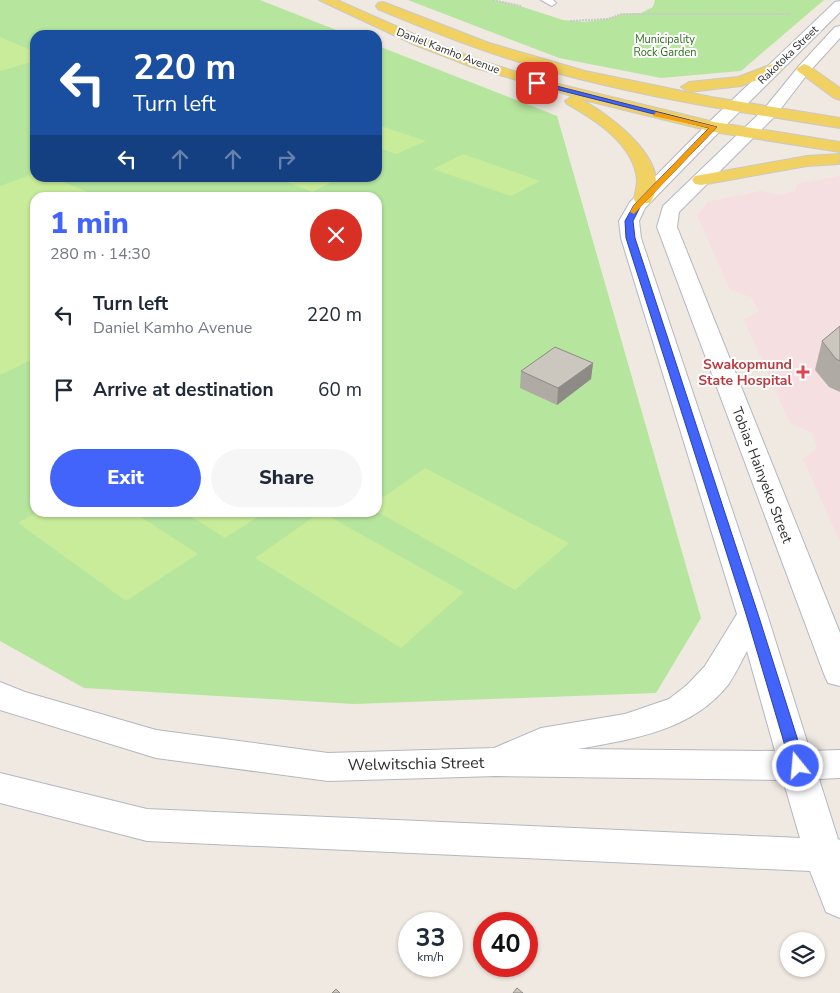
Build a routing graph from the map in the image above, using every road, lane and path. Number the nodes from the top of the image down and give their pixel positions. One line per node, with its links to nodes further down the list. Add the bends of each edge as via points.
1 (326, 0): 10 (main road, Daniel Kamho Avenue, via 420,42)
2 (369, 0): 11 (main road, Daniel Kamho Avenue, via 499,51)
3 (493, 0): 4 (path)
4 (523, 7)
5 (835, 10): 6 (path, via 632,14 584,22); 8 (street, Rakotoka Street)
6 (563, 20)
7 (840, 30): 9 (street, Rakotoka Street)
8 (775, 68): 11 (main road, via 741,81 716,85); 13 (street, Rakotoka Street)
9 (804, 69): 12 (main road); 14 (street, Rakotoka Street)
10 (514, 76): 16 (main road, Daniel Kamho Avenue, via 636,110); 21 (main road, via 600,116 629,143 643,168 646,181)
11 (642, 87): 13 (main road, Daniel Kamho Avenue)
12 (840, 95)
13 (736, 106): 14 (main road, Daniel Kamho Avenue); 16 (street)
14 (770, 112): 15 (main road, Daniel Kamho Avenue); 17 (street, Tobias Hainyeko Street)
15 (840, 123)
16 (714, 127): 17 (main road, Daniel Kamho Avenue); 21 (street)
17 (749, 133): 18 (main road, Daniel Kamho Avenue); 20 (street, Tobias Hainyeko Street)
18 (840, 148)
19 (840, 159): 20 (main road, via 807,161)
20 (700, 180): 23 (street, Tobias Hainyeko Street, via 670,210 667,227)
21 (643, 200): 22 (street, via 629,221 630,238)
22 (752, 614): 25 (street, via 716,675 681,708 625,727 541,742); 27 (street)
23 (840, 674)
24 (0, 695): 25 (street, Welwitschia Street, via 156,744 328,767)
25 (496, 762): 27 (street, Welwitschia Street)
26 (840, 764): 27 (street, Welwitschia Street)
27 (798, 766): 29 (street)
28 (0, 788): 29 (street, via 147,825)
29 (832, 856): 30 (street)
30 (840, 900)

